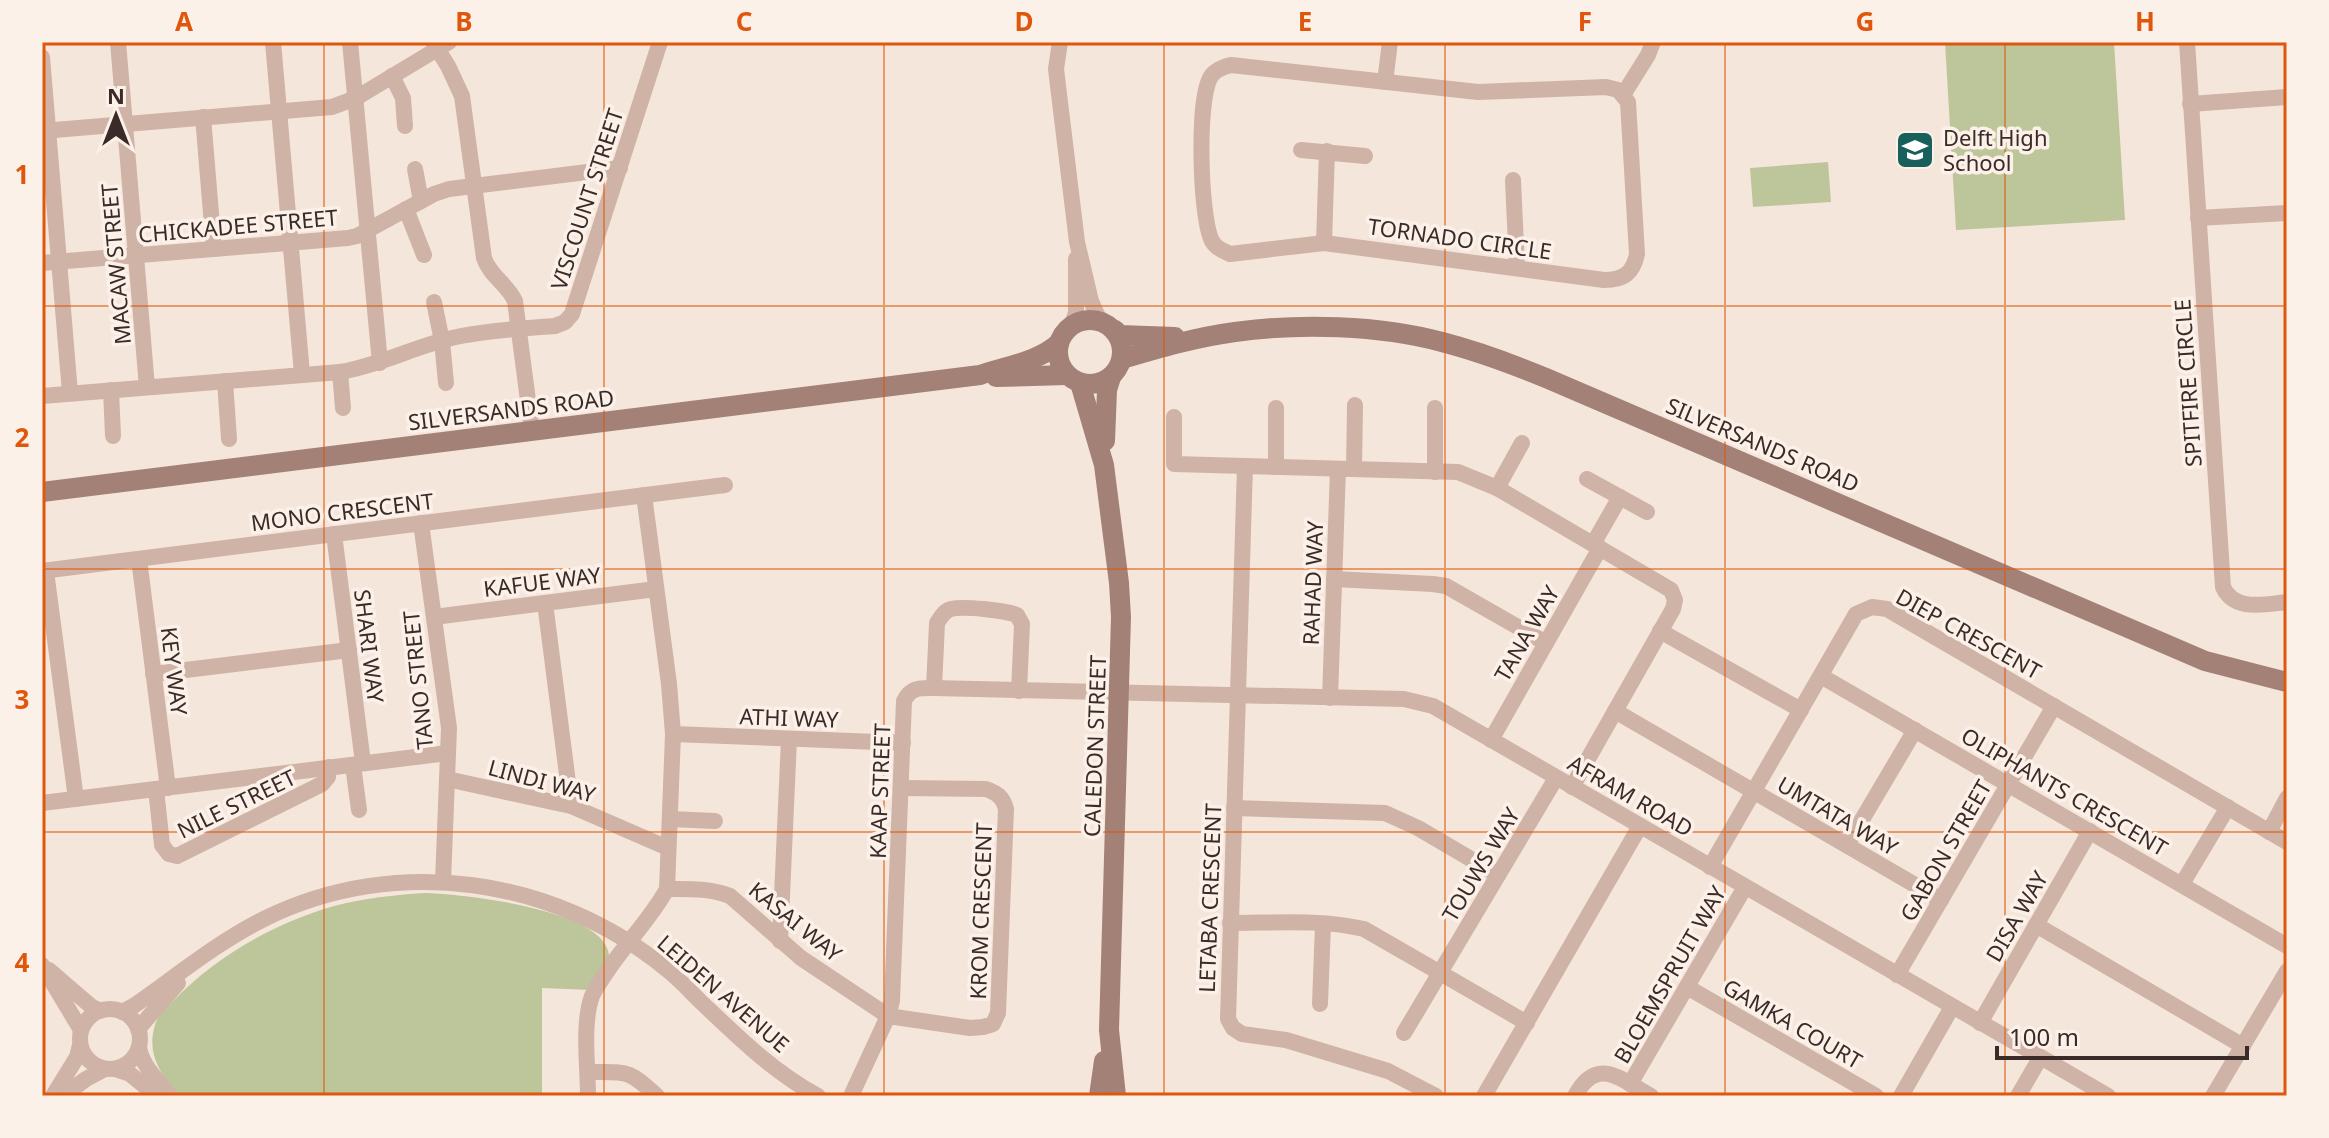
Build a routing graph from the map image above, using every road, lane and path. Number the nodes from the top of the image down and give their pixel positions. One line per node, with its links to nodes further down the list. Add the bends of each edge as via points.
1 (118, 42): 19 (street, MACAW STREET)
2 (273, 42): 17 (street)
3 (350, 42): 15 (street)
4 (660, 42): 25 (street, VISCOUNT STREET)
5 (1060, 42): 35 (street, via 1056,69)
6 (1390, 42): 12 (street)
7 (1653, 42): 13 (street)
8 (2187, 42): 16 (street, SPITFIRE CIRCLE)
9 (440, 45): 11 (street); 28 (street, via 462,96)
10 (42, 57): 21 (street)
11 (392, 76): 15 (street); 20 (street, via 403,98)
12 (1385, 82): 13 (street, TORNADO CIRCLE, via 1478,92 1606,87); 36 (street, TORNADO CIRCLE, via 1231,65 1211,76 1201,165 1212,242 1230,254)
13 (1623, 95): 42 (street, TORNADO CIRCLE, via 1628,102 1637,254 1628,275 1604,280)
14 (2287, 97): 16 (street)
15 (356, 98): 17 (street, via 332,107); 33 (street)
16 (2190, 104): 32 (street, SPITFIRE CIRCLE)
17 (279, 111): 18 (street); 34 (street)
18 (203, 117): 19 (street); 37 (street)
19 (125, 123): 21 (street); 38 (street, MACAW STREET)
20 (405, 126)
21 (45, 130): 40 (street)
22 (1301, 150): 23 (street)
23 (1327, 151): 24 (street); 36 (street)
24 (1365, 156)
25 (620, 168): 28 (street, CHICKADEE STREET); 46 (street, VISCOUNT STREET, via 572,314 555,326)
26 (415, 169): 29 (street)
27 (1513, 180): 42 (street)
28 (474, 186): 29 (street, CHICKADEE STREET); 46 (street, via 484,258 513,297)
29 (421, 201): 30 (street, CHICKADEE STREET)
30 (406, 209): 33 (street, CHICKADEE STREET); 39 (street)
31 (2287, 213): 32 (street)
32 (2198, 218): 91 (street, SPITFIRE CIRCLE, via 2223,587 2241,604)
33 (368, 230): 34 (street, CHICKADEE STREET, via 348,238); 51 (street)
34 (292, 242): 37 (street, CHICKADEE STREET); 53 (street)
35 (1077, 242): 44 (street); 45 (street, via 1091,301)
36 (1324, 243): 42 (street, TORNADO CIRCLE)
37 (214, 249): 38 (street, CHICKADEE STREET)
38 (137, 255): 40 (street, CHICKADEE STREET); 59 (street, MACAW STREET)
39 (424, 255)
40 (60, 261): 41 (street, CHICKADEE STREET); 61 (street)
41 (42, 263)
42 (1517, 268)
43 (434, 302): 48 (street)
44 (1072, 326): 45 (street, via 1080,321); 49 (street)
45 (1107, 326): 47 (street, SILVERSANDS ROAD, via 1120,335); 50 (street, via 1122,344)
46 (518, 329): 48 (street, VISCOUNT STREET); 68 (street)
47 (1203, 337): 50 (street, SILVERSANDS ROAD); 99 (street, SILVERSANDS ROAD, via 1327,328 1414,336 1469,349 2205,661)
48 (442, 341): 51 (street, VISCOUNT STREET); 58 (street)
49 (1059, 343): 54 (street, SILVERSANDS ROAD, via 1037,358); 56 (street, via 1061,366)
50 (1122, 359): 55 (street)
51 (380, 363): 52 (street, VISCOUNT STREET)
52 (340, 372): 53 (street, VISCOUNT STREET); 64 (street)
53 (302, 374): 57 (street, VISCOUNT STREET)
54 (980, 375): 56 (street, SILVERSANDS ROAD); 68 (street, SILVERSANDS ROAD)
55 (1111, 377): 56 (street, via 1096,384); 72 (street, CALEDON STREET)
56 (1074, 379): 72 (street, CALEDON STREET)
57 (225, 381): 59 (street, VISCOUNT STREET); 70 (street)
58 (446, 383)
59 (147, 387): 60 (street, VISCOUNT STREET)
60 (111, 390): 61 (street, VISCOUNT STREET); 69 (street)
61 (70, 393): 62 (street, VISCOUNT STREET)
62 (42, 396)
63 (1355, 405): 75 (street, RAHAD WAY)
64 (343, 408)
65 (1276, 408): 74 (street)
66 (1435, 408): 76 (street)
67 (1174, 417): 73 (street, via 1174,464)
68 (532, 431): 80 (street, SILVERSANDS ROAD)
69 (113, 436)
70 (229, 439)
71 (1522, 443): 79 (street)
72 (1104, 465): 102 (street, CALEDON STREET, via 1119,583)
73 (1245, 466): 74 (street); 103 (street, LETABA CRESCENT)
74 (1276, 467): 75 (street)
75 (1346, 469): 76 (street); 89 (street, RAHAD WAY)
76 (1435, 472): 79 (street, via 1458,472)
77 (1587, 479): 82 (street)
78 (725, 485): 81 (street, MONO CRESCENT)
79 (1497, 488): 86 (street)
80 (44, 491)
81 (644, 495): 84 (street, MONO CRESCENT); 90 (street)
82 (1620, 497): 83 (street); 86 (street, TANA WAY)
83 (1647, 512)
84 (421, 523): 85 (street, MONO CRESCENT); 93 (street, TANO STREET)
85 (334, 534): 87 (street, MONO CRESCENT); 96 (street, SHARI WAY)
86 (1597, 546): 94 (street, via 1671,590 1674,605); 95 (street, TANA WAY)
87 (139, 559): 88 (street, MONO CRESCENT); 97 (street, KEY WAY)
88 (44, 571): 124 (street, MONO CRESCENT)
89 (1334, 579): 95 (street, via 1446,586); 104 (street, RAHAD WAY)
90 (656, 589): 92 (street, KAFUE WAY); 109 (street)
91 (2287, 602)
92 (545, 603): 93 (street, KAFUE WAY); 126 (street)
93 (434, 617): 113 (street, TANO STREET)
94 (1660, 631): 106 (street); 107 (street)
95 (1546, 643): 111 (street, TANA WAY)
96 (349, 650): 97 (street); 114 (street, SHARI WAY)
97 (153, 674): 120 (street, KEY WAY)
98 (1821, 676): 105 (street, DIEP CRESCENT, via 1856,614 1880,607); 106 (street, DIEP CRESCENT); 108 (street, OLIPHANTS CRESCENT)
99 (2287, 682)
100 (934, 688): 101 (street); 101 (street, via 937,623 952,609 1017,615 1022,624); 112 (street, KAAP STREET, via 909,692)
101 (1019, 691): 102 (street)
102 (1120, 693): 103 (street, AFRAM ROAD); 165 (street, CALEDON STREET)
103 (1238, 696): 104 (street, AFRAM ROAD); 128 (street, LETABA CRESCENT)
104 (1330, 698): 111 (street, AFRAM ROAD, via 1418,702)
105 (2054, 706): 118 (street, GABON STREET); 127 (street, DIEP CRESCENT)
106 (1801, 710): 122 (street, DIEP CRESCENT)
107 (1615, 711): 119 (street); 122 (street, UMTATA WAY)
108 (1915, 730): 118 (street, OLIPHANTS CRESCENT); 136 (street)
109 (673, 734): 110 (street, ATHI WAY); 130 (street)
110 (789, 739): 112 (street, ATHI WAY); 149 (street)
111 (1491, 740): 116 (street, AFRAM ROAD)
112 (903, 743): 121 (street, KAAP STREET)
113 (448, 753): 114 (street, NILE STREET); 117 (street, TANO STREET)
114 (358, 764): 115 (street, NILE STREET); 129 (street)
115 (329, 767): 120 (street, NILE STREET); 120 (street, NILE STREET, via 318,787 177,856 162,845)
116 (1556, 778): 119 (street, AFRAM ROAD); 139 (street, TOUWS WAY)
117 (447, 779): 126 (street, LINDI WAY); 140 (street, TANO STREET)
118 (2009, 784): 133 (street, OLIPHANTS CRESCENT); 144 (street, GABON STREET)
119 (1572, 787): 132 (street, AFRAM ROAD)
120 (162, 788): 124 (street, NILE STREET)
121 (901, 788): 161 (street, KAAP STREET); 161 (street, KROM CRESCENT, via 986,789 1003,799 998,1013 993,1024 970,1028)
122 (1753, 791): 136 (street, UMTATA WAY); 138 (street, DIEP CRESCENT)
123 (2287, 798): 134 (street)
124 (76, 799): 125 (street, NILE STREET)
125 (42, 803)
126 (571, 806): 137 (street, LINDI WAY)
127 (2228, 807): 134 (street, DIEP CRESCENT); 141 (street)
128 (1234, 808): 139 (street, via 1385,813); 145 (street, LETABA CRESCENT)
129 (359, 810)
130 (670, 819): 131 (street); 137 (street)
131 (715, 821)
132 (1640, 826): 138 (street, AFRAM ROAD); 162 (street)
133 (2090, 831): 141 (street, OLIPHANTS CRESCENT); 147 (street, DISA WAY)
134 (2269, 832): 135 (street, DIEP CRESCENT)
135 (2287, 842)
136 (1847, 845): 144 (street, UMTATA WAY)
137 (668, 848): 143 (street)
138 (1710, 867): 142 (street, AFRAM ROAD)
139 (1498, 875): 154 (street, TOUWS WAY)
140 (443, 882): 148 (street, LEIDEN AVENUE, via 526,895 579,914); 151 (street, LEIDEN AVENUE, via 383,884 325,895 269,916)
141 (2182, 884): 150 (street, OLIPHANTS CRESCENT)
142 (1745, 887): 155 (street, AFRAM ROAD); 156 (street, BLOEMSPRUIT WAY)
143 (667, 889): 148 (street); 149 (street, KASAI WAY, via 730,896)
144 (1941, 900): 155 (street, GABON STREET)
145 (1230, 923): 146 (street); 184 (street, LETABA CRESCENT, via 1227,1014 1238,1032 1286,1040 1388,1071)
146 (1323, 924): 154 (street, via 1364,929); 157 (street)
147 (2036, 925): 163 (street, DISA WAY); 168 (street)
148 (628, 941): 172 (street, via 592,997); 180 (street, LEIDEN AVENUE, via 667,969 754,1052)
149 (780, 941): 161 (street, KASAI WAY)
150 (2287, 946)
151 (194, 963): 160 (street, LEIDEN AVENUE); 164 (street, LEIDEN AVENUE)
152 (42, 964): 159 (street); 167 (street)
153 (2287, 971): 168 (street)
154 (1441, 972): 162 (street); 166 (street, TOUWS WAY)
155 (1897, 975): 158 (street, AFRAM ROAD)
156 (1687, 987): 173 (street, BLOEMSPRUIT WAY); 188 (street, GAMKA COURT)
157 (1320, 1004)
158 (1952, 1007): 163 (street, AFRAM ROAD); 189 (street)
159 (100, 1011): 160 (street); 167 (street, via 88,1018)
160 (122, 1012): 164 (street)
161 (888, 1016): 181 (street, KAAP STREET)
162 (1527, 1023): 185 (street)
163 (1980, 1023): 170 (street, AFRAM ROAD)
164 (138, 1029): 169 (street)
165 (1109, 1030): 182 (street, CALEDON STREET); 183 (street, CALEDON STREET)
166 (1404, 1033)
167 (81, 1037): 171 (street, via 89,1061); 174 (street, via 77,1057)
168 (2243, 1046): 192 (street)
169 (139, 1047): 171 (street, via 130,1061); 177 (street)
170 (2040, 1058): 190 (street); 191 (street)
171 (110, 1069): 175 (street); 176 (street, via 130,1074)
172 (588, 1072): 178 (street); 179 (street, via 625,1072)
173 (1630, 1084): 186 (street, via 1601,1073 1582,1082); 187 (street)
174 (53, 1096)
175 (63, 1096)
176 (157, 1096)
177 (170, 1096)
178 (588, 1096)
179 (657, 1096)
180 (818, 1096)
181 (851, 1096)
182 (1099, 1096)
183 (1116, 1096)
184 (1436, 1096)
185 (1484, 1096)
186 (1575, 1096)
187 (1651, 1096)
188 (1876, 1096)
189 (1901, 1096)
190 (2018, 1096)
191 (2108, 1096)
192 (2213, 1096)

